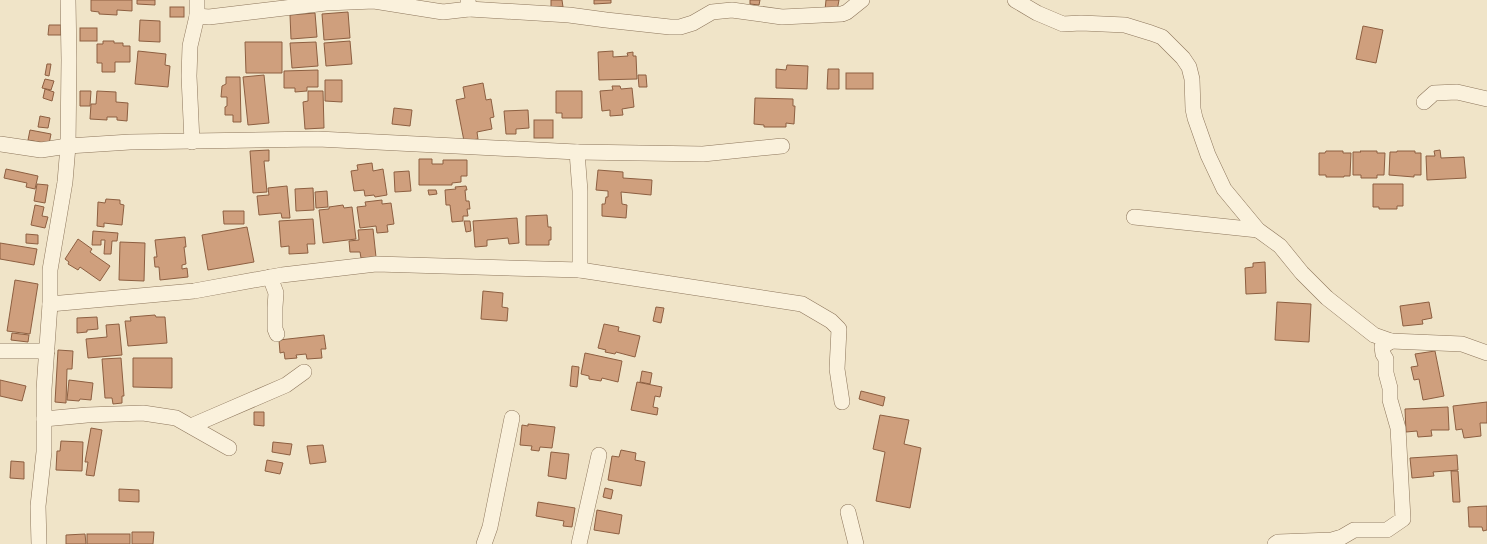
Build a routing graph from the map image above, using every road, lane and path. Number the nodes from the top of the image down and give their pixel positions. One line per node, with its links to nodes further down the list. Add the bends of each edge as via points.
1 (68, 0): 11 (street)
2 (196, 0): 6 (street)
3 (862, 0): 5 (street, via 842,14 782,17 732,10 712,12 693,24 680,27)
4 (1015, 0): 15 (street, via 1063,24 1125,25 1162,37 1189,67 1195,118 1220,181)
5 (468, 5): 6 (street, via 443,12 374,0 326,2 209,17)
6 (197, 16): 9 (street, via 190,46)
7 (1487, 99): 8 (street, via 1457,92 1434,93)
8 (1424, 102)
9 (192, 142): 11 (street); 13 (street, via 318,139)
10 (0, 144): 11 (street, via 41,150)
11 (68, 146): 18 (street, via 65,182 50,270)
12 (782, 146): 13 (street, via 703,154)
13 (577, 152): 16 (street, via 580,191)
14 (1134, 217): 15 (street)
15 (1258, 230): 20 (street, via 1280,246 1327,298 1374,335)
16 (580, 270): 17 (street, via 376,264); 25 (street, via 802,304 831,321 840,330 837,369)
17 (270, 277): 18 (street, via 194,292); 19 (street, via 276,293)
18 (50, 304): 21 (street)
19 (277, 334)
20 (1391, 341): 23 (street, via 1462,344); 36 (street, via 1382,347 1386,359 1390,400 1398,428 1403,519 1387,530 1354,530 1332,540)
21 (47, 350): 22 (street); 27 (street)
22 (0, 351)
23 (1487, 353)
24 (304, 372): 28 (street, via 286,385)
25 (842, 402)
26 (512, 418): 33 (street, via 490,527)
27 (44, 419): 28 (street, via 143,413 176,418); 32 (street, via 44,452 38,506)
28 (191, 426): 29 (street)
29 (229, 448)
30 (599, 454): 34 (street)
31 (848, 512): 35 (street)
32 (39, 544)
33 (484, 544)
34 (579, 544)
35 (856, 544)
36 (1275, 544)

